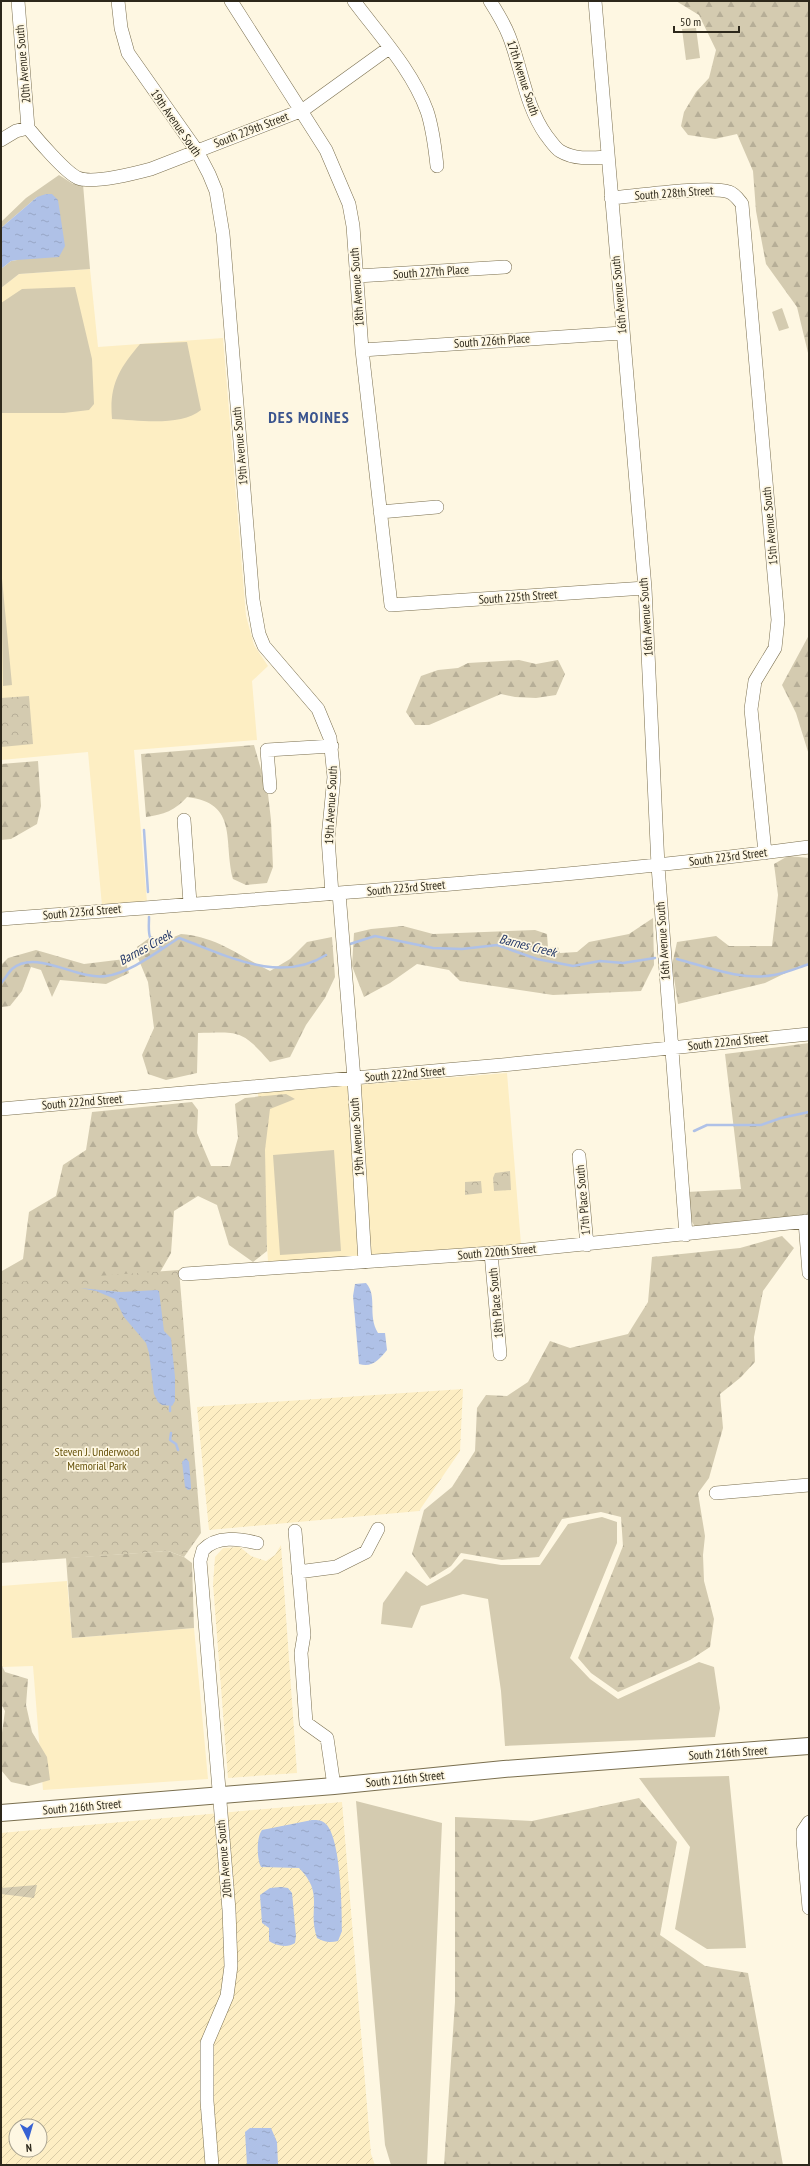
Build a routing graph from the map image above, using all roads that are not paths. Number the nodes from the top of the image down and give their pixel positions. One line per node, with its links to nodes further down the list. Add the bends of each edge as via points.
1 (18, 1): 9 (street, 20th Avenue South)
2 (118, 1): 11 (street, 19th Avenue South, via 121,28 131,57)
3 (230, 1): 8 (street, 18th Avenue South)
4 (354, 1): 7 (street)
5 (490, 1): 12 (street, 17th Avenue South, via 509,36 530,106 551,141 559,151 570,155 582,158)
6 (595, 1): 12 (street, 16th Avenue South)
7 (389, 48): 8 (street, South 229th Street); 13 (street, via 403,65 421,96 431,125)
8 (302, 110): 11 (street, South 229th Street); 17 (street, 18th Avenue South, via 326,150 349,204)
9 (28, 128): 10 (street, via 16,131); 11 (street, South 229th Street, via 63,167 78,178 128,175 152,169)
10 (1, 140)
11 (197, 151): 24 (street, 19th Avenue South, via 216,191 223,234 256,620 264,646 318,709)
12 (608, 157): 15 (street, 16th Avenue South)
13 (437, 166)
14 (735, 195): 15 (street, South 228th Street, via 723,190 712,190); 28 (street, 15th Avenue South, via 742,204 744,216 778,620 775,648 755,681 752,692)
15 (611, 198): 18 (street, 16th Avenue South)
16 (506, 267): 17 (street, South 227th Place)
17 (357, 276): 19 (street, 18th Avenue South)
18 (622, 333): 19 (street, South 226th Place); 22 (street, 16th Avenue South)
19 (362, 350): 21 (street, 18th Avenue South)
20 (437, 507): 21 (street)
21 (380, 512): 23 (street, 18th Avenue South)
22 (645, 588): 23 (street, South 225th Street); 29 (street, 16th Avenue South)
23 (391, 605)
24 (332, 746): 25 (street, via 267,750); 30 (street, 19th Avenue South, via 334,777 328,838)
25 (270, 787)
26 (184, 820): 31 (street)
27 (809, 847): 28 (street, South 223rd Street)
28 (765, 853): 29 (street, South 223rd Street)
29 (658, 866): 30 (street, South 223rd Street); 34 (street, 16th Avenue South)
30 (335, 894): 31 (street, South 223rd Street); 35 (street, 19th Avenue South)
31 (190, 903): 32 (street, South 223rd Street)
32 (1, 919)
33 (809, 1034): 34 (street, South 222nd Street)
34 (670, 1049): 35 (street, South 222nd Street); 39 (street, 16th Avenue South)
35 (354, 1079): 36 (street, South 222nd Street); 42 (street, 19th Avenue South)
36 (1, 1109)
37 (579, 1156): 40 (street, 17th Place South)
38 (807, 1221): 39 (street, South 220th Street); 43 (street)
39 (686, 1235): 40 (street, South 220th Street)
40 (587, 1245): 41 (street, South 220th Street)
41 (491, 1253): 42 (street, South 220th Street); 45 (street, 18th Place South)
42 (365, 1262): 44 (street, South 220th Street)
43 (809, 1273)
44 (185, 1274)
45 (500, 1354)
46 (809, 1485): 47 (street)
47 (716, 1493)
48 (378, 1529): 51 (street, via 366,1552 336,1567)
49 (295, 1531): 51 (street)
50 (257, 1543): 54 (street, 20th Avenue South, via 226,1539 208,1545 203,1550 200,1561)
51 (298, 1572): 53 (street, via 304,1635 302,1653 306,1723 327,1738)
52 (809, 1746): 53 (main road, South 216th Street, via 504,1769)
53 (334, 1786): 54 (main road, South 216th Street)
54 (219, 1795): 55 (main road, South 216th Street); 58 (street, 20th Avenue South, via 231,1966 227,1996 207,2043 207,2101)
55 (1, 1813)
56 (809, 1822): 57 (street, via 803,1832)
57 (809, 1908)
58 (212, 2165)

